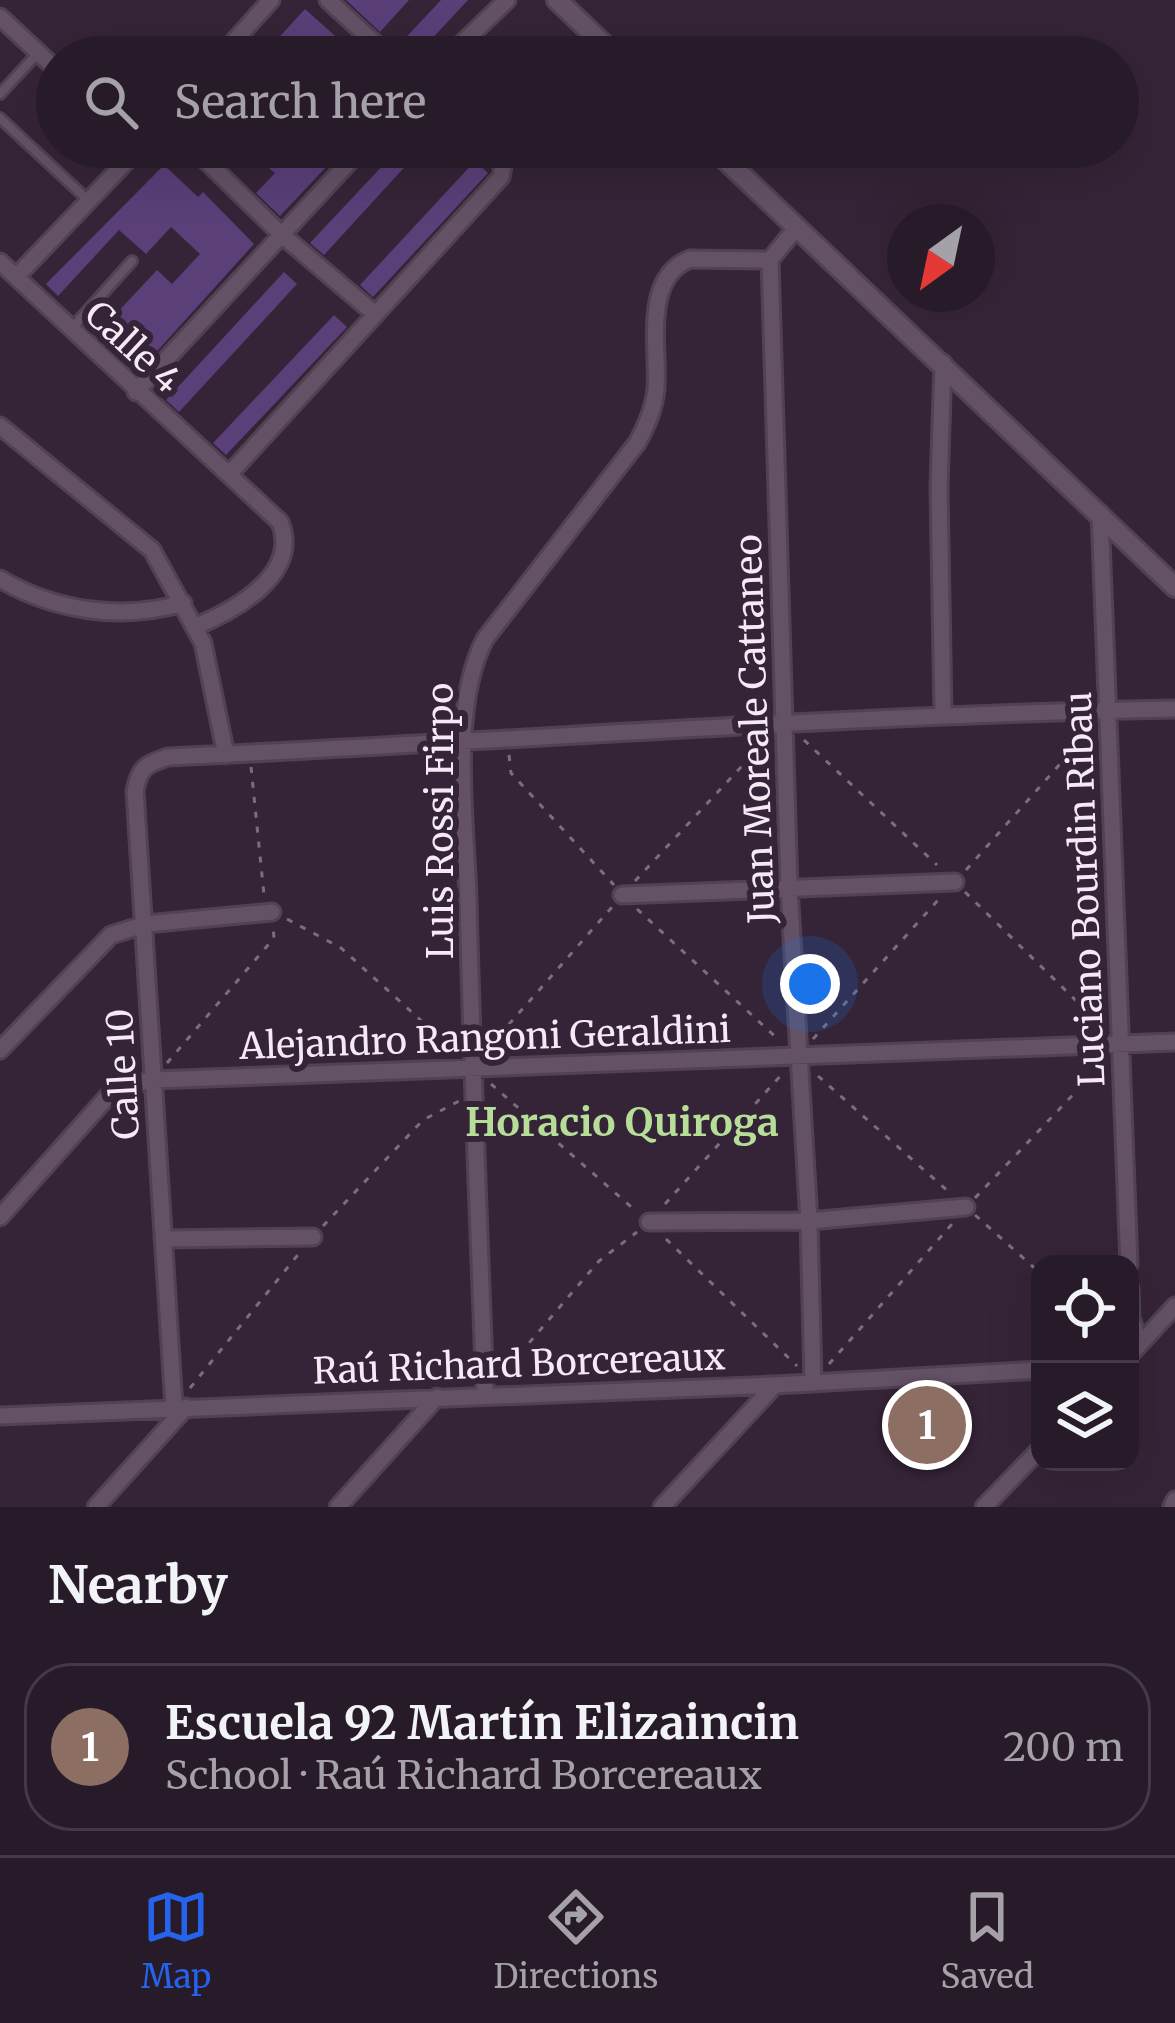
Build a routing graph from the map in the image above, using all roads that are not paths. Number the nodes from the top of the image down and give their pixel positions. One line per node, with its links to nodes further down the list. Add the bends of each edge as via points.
1 (328, 0): 7 (street)
2 (507, 0): 8 (street)
3 (557, 0): 9 (street)
4 (263, 3): 6 (street)
5 (0, 17): 10 (street)
6 (237, 36)
7 (367, 36)
8 (470, 36)
9 (595, 36)
10 (36, 50)
11 (36, 54): 12 (lane)
12 (0, 94)
13 (0, 118): 14 (lane)
14 (36, 152)
15 (54, 168): 21 (lane)
16 (121, 168): 21 (street)
17 (213, 168): 23 (street)
18 (344, 168): 23 (street)
19 (503, 168): 28 (street)
20 (734, 168): 22 (street)
21 (90, 202): 27 (street)
22 (797, 227): 24 (street); 30 (street)
23 (282, 235): 28 (street); 31 (street)
24 (770, 260): 42 (street, Juan Moreale Cattaneo); 43 (street, Luis Rossi Firpo, via 689,259 663,280 650,419 484,639 470,667)
25 (132, 261): 29 (lane)
26 (0, 262): 27 (street, Calle 4)
27 (16, 277): 29 (street, Calle 4)
28 (375, 314): 33 (street)
29 (71, 329): 31 (street, Calle 4)
30 (943, 362): 34 (street); 41 (street)
31 (136, 392): 33 (street, Calle 4)
32 (0, 426): 37 (street, via 152,550)
33 (226, 472): 38 (street, Calle 4, via 272,512 284,541 262,588)
34 (1100, 513): 36 (street); 40 (street, Luciano Bourdin Ribau)
35 (0, 579): 37 (street, via 65,607 136,613)
36 (1175, 587)
37 (182, 603): 38 (street)
38 (196, 626): 44 (street)
39 (1175, 709): 40 (street)
40 (1108, 710): 41 (street); 51 (street, Luciano Bourdin Ribau)
41 (943, 714): 42 (street)
42 (784, 721): 43 (street); 46 (street, Juan Moreale Cattaneo)
43 (465, 744): 44 (street); 54 (street, Luis Rossi Firpo)
44 (226, 755): 49 (street, Calle 10, via 168,758 138,773)
45 (955, 882): 46 (street)
46 (789, 888): 47 (street); 53 (street, Juan Moreale Cattaneo)
47 (622, 895)
48 (272, 912): 49 (street)
49 (146, 924): 52 (street, via 111,935); 55 (street, Calle 10)
50 (1175, 1042): 51 (street, Alejandro Rangoni Geraldini)
51 (1120, 1044): 53 (street, Alejandro Rangoni Geraldini); 62 (street, Luciano Bourdin Ribau)
52 (0, 1050)
53 (797, 1058): 54 (street, Alejandro Rangoni Geraldini); 58 (street, Juan Moreale Cattaneo)
54 (472, 1067): 55 (street, Alejandro Rangoni Geraldini); 68 (street, Luis Rossi Firpo)
55 (153, 1080): 57 (street, Alejandro Rangoni Geraldini, via 107,1096); 61 (street, Calle 10)
56 (966, 1208): 58 (street)
57 (0, 1217)
58 (808, 1221): 59 (street); 66 (street, Juan Moreale Cattaneo)
59 (649, 1222)
60 (313, 1237): 61 (street)
61 (163, 1239): 70 (street, Calle 10)
62 (1129, 1255)
63 (1175, 1306): 64 (street)
64 (1139, 1345)
65 (1031, 1370): 66 (street, Raú Richard Borcereaux)
66 (814, 1382): 67 (street, Raú Richard Borcereaux)
67 (775, 1385): 68 (street, Raú Richard Borcereaux); 73 (street)
68 (485, 1394): 69 (street, Raú Richard Borcereaux)
69 (436, 1397): 70 (street, Raú Richard Borcereaux); 75 (street)
70 (180, 1407): 71 (street, Raú Richard Borcereaux); 74 (street)
71 (0, 1416)
72 (1031, 1458): 76 (street)
73 (673, 1503)
74 (96, 1507)
75 (338, 1507)
76 (984, 1507)

